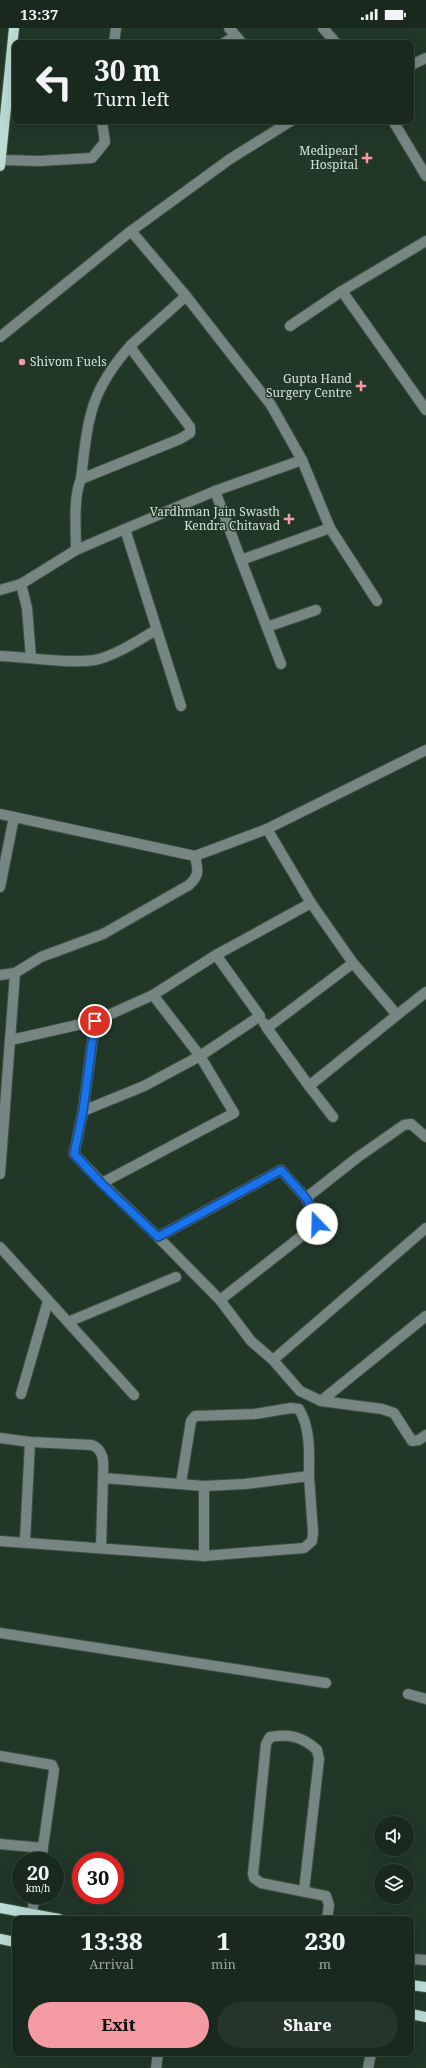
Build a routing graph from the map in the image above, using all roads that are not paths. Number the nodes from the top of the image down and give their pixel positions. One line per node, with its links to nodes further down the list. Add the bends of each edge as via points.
1 (14, 28): 4 (main road)
2 (116, 28): 5 (street)
3 (323, 28): 6 (street)
4 (13, 40)
5 (114, 40)
6 (333, 40)
7 (12, 47): 13 (main road)
8 (426, 58): 9 (street)
9 (414, 64)
10 (102, 124): 13 (street, via 105,142 92,158)
11 (286, 124): 15 (street, via 230,159)
12 (395, 124): 14 (street)
13 (0, 163)
14 (426, 176)
15 (131, 231): 18 (street); 20 (street)
16 (426, 241): 17 (street)
17 (342, 291): 19 (street); 22 (street)
18 (186, 296): 21 (street); 23 (street, via 271,405)
19 (290, 326)
20 (0, 337)
21 (131, 344): 24 (street, via 113,365 97,392 87,422); 24 (street, via 133,351 190,427 190,432 180,439)
22 (426, 410)
23 (302, 460): 25 (street); 26 (street)
24 (81, 479): 28 (street, via 76,511)
25 (215, 491): 27 (street); 29 (street)
26 (330, 528): 29 (street); 32 (street)
27 (126, 529): 28 (street); 35 (street)
28 (76, 550): 30 (street)
29 (242, 560): 34 (street)
30 (21, 584): 31 (street); 37 (street, via 27,608)
31 (0, 590)
32 (377, 601)
33 (316, 610): 34 (street)
34 (267, 627): 38 (street)
35 (156, 630): 37 (street, via 123,649 96,660); 39 (street)
36 (0, 656): 37 (street)
37 (30, 658)
38 (281, 664)
39 (181, 706)
40 (426, 750): 43 (street)
41 (0, 814): 42 (street)
42 (14, 817): 44 (street); 45 (street)
43 (266, 829): 44 (street); 46 (street)
44 (195, 856): 49 (street, via 199,871 189,885 103,934 42,957)
45 (0, 887)
46 (311, 902): 47 (street); 48 (street)
47 (216, 955): 52 (street); 53 (street)
48 (352, 963): 54 (street); 56 (street)
49 (15, 973): 50 (street); 57 (street)
50 (0, 975)
51 (425, 994): 54 (street)
52 (153, 995): 55 (street); 58 (street)
53 (260, 1016): 56 (street); 58 (street)
54 (397, 1016): 59 (street)
55 (95, 1021): 57 (street); 60 (street)
56 (267, 1028): 59 (street)
57 (11, 1040): 63 (street)
58 (200, 1056): 60 (street, via 144,1086); 64 (street, via 234,1113)
59 (309, 1086): 61 (street)
60 (83, 1111): 64 (street, via 74,1154)
61 (333, 1116)
62 (426, 1137): 65 (street, via 411,1124 404,1125)
63 (0, 1174)
64 (102, 1184): 67 (street)
65 (306, 1198): 67 (street, via 281,1170); 71 (street, via 318,1221 317,1224)
66 (426, 1228): 74 (street)
67 (158, 1237): 71 (street)
68 (0, 1247): 70 (street)
69 (176, 1277): 73 (street)
70 (48, 1300): 73 (street); 75 (street)
71 (220, 1300): 74 (street, via 251,1341)
72 (426, 1316): 77 (street)
73 (68, 1322): 76 (street)
74 (273, 1360): 77 (street, via 300,1390)
75 (21, 1394)
76 (134, 1395)
77 (321, 1401): 78 (street, via 394,1412 412,1441)
78 (426, 1435)
79 (0, 1438): 80 (street)
80 (30, 1442): 82 (street, via 98,1447 103,1454); 86 (street)
81 (309, 1476): 83 (street, via 310,1446 303,1416 299,1409 291,1408 255,1414 195,1416 191,1420); 84 (street); 88 (street, via 313,1532 312,1541 304,1548)
82 (104, 1478): 83 (street); 87 (street)
83 (181, 1483): 84 (street)
84 (204, 1486): 88 (street)
85 (0, 1541): 86 (street)
86 (25, 1541): 87 (street)
87 (101, 1547): 88 (street)
88 (204, 1556)
89 (0, 1633): 90 (street)
90 (326, 1683)
91 (408, 1694): 92 (street)
92 (426, 1699)
93 (0, 1756): 95 (street, via 52,1765 54,1770)
94 (0, 1844): 95 (street)
95 (43, 1848): 96 (street)
96 (42, 1852)
97 (304, 1891): 97 (street, via 319,1759 316,1750 298,1737 270,1737 266,1744 253,1874 261,1883); 102 (street, via 328,1898)
98 (34, 1904): 100 (street)
99 (0, 1908): 100 (main road)
100 (32, 1913): 101 (main road)
101 (46, 1916)
102 (327, 1916)
103 (0, 1939): 104 (main road)
104 (12, 1941)
105 (414, 1958): 106 (street)
106 (426, 1960)
107 (414, 1986): 108 (main road)
108 (426, 1988)
109 (414, 2015): 110 (main road)
110 (426, 2017)
111 (158, 2056): 113 (street)
112 (370, 2056): 114 (street)
113 (156, 2068)
114 (368, 2068)

